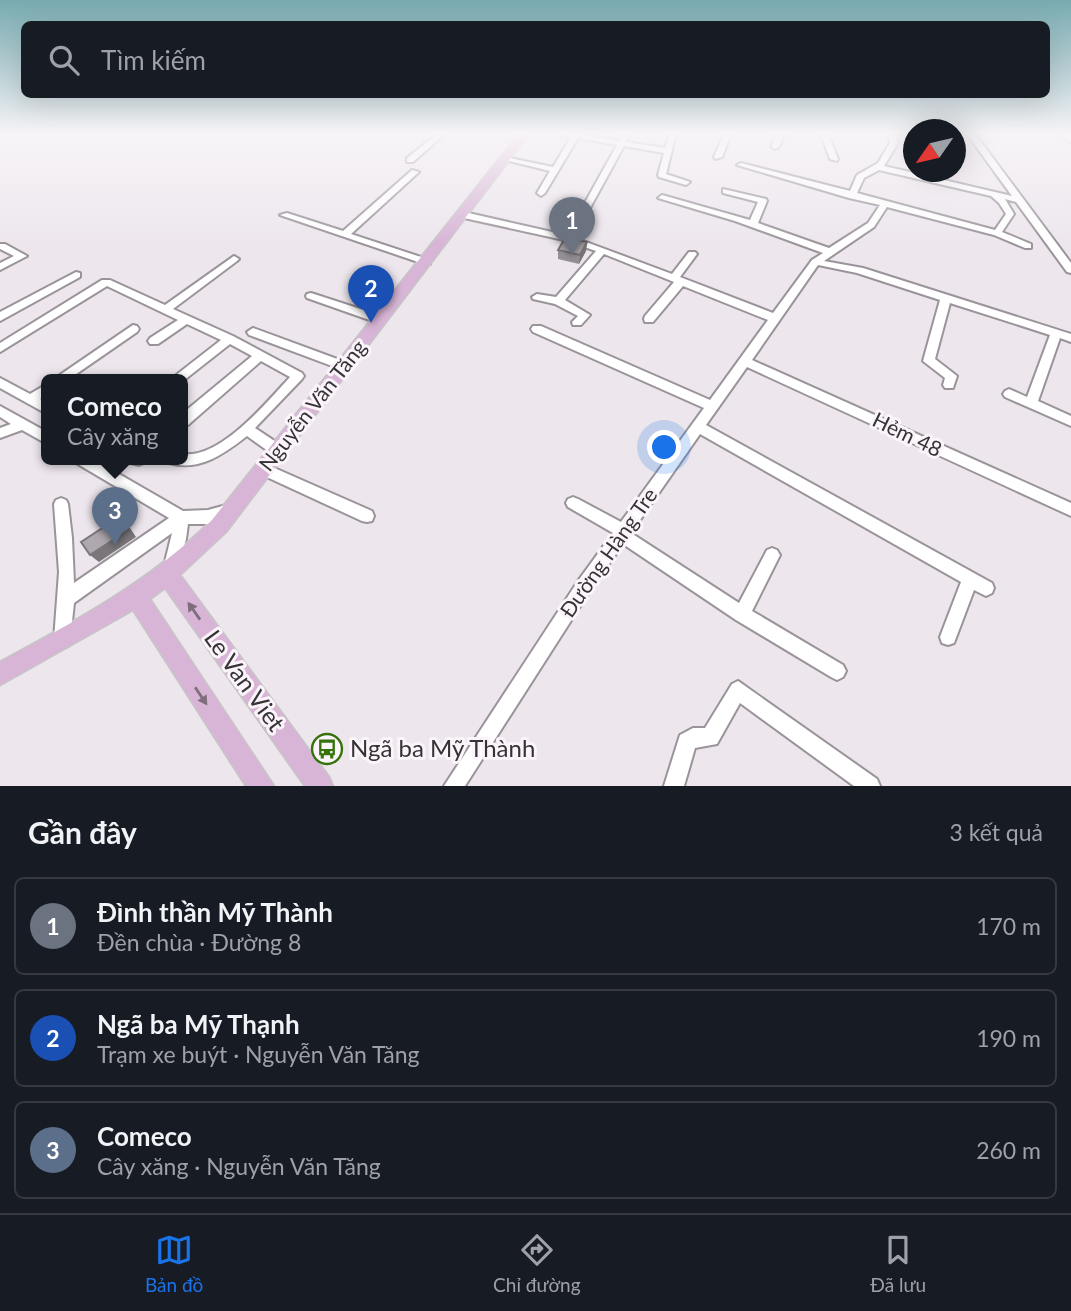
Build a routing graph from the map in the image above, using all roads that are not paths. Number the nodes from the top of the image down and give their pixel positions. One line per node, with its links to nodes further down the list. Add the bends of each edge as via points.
1 (555, 170): 12 (street)
2 (496, 171): 20 (main road, Nguyễn Văn Tăng)
3 (606, 171): 18 (street)
4 (663, 171): 10 (street)
5 (762, 171): 14 (street)
6 (871, 171): 14 (street, via 860,177)
7 (893, 171): 13 (street)
8 (998, 171): 16 (street)
9 (415, 172): 23 (street)
10 (687, 182)
11 (726, 191): 21 (street, via 763,201)
12 (541, 193)
13 (993, 194): 16 (street); 22 (street, via 1010,214)
14 (852, 195): 17 (street)
15 (662, 198): 21 (street)
16 (1020, 200): 33 (street)
17 (884, 205): 22 (street); 27 (street, Đường Hàng Tre, via 871,225)
18 (586, 208)
19 (284, 215): 23 (street)
20 (464, 215): 26 (street); 31 (main road, Nguyễn Văn Tăng)
21 (753, 224): 27 (street)
22 (997, 233): 25 (street)
23 (345, 235): 31 (street)
24 (1, 246): 32 (street, via 22,256)
25 (1028, 246)
26 (602, 250): 35 (street); 39 (street)
27 (830, 252): 30 (street, Đường Hàng Tre)
28 (692, 254): 35 (street)
29 (234, 259): 40 (street)
30 (815, 261): 38 (street); 43 (street, Đường Hàng Tre)
31 (426, 262): 45 (main road, Nguyễn Văn Tăng)
32 (0, 267)
33 (1071, 270)
34 (76, 275): 41 (street)
35 (676, 281): 42 (street); 43 (street)
36 (311, 296): 45 (street)
37 (537, 297): 39 (street)
38 (946, 297): 50 (street); 61 (street, via 929,361 951,376)
39 (558, 300): 46 (street, via 585,315)
40 (165, 310): 44 (street); 54 (street, via 106,282)
41 (0, 317)
42 (649, 318)
43 (774, 318): 56 (street, Đường Hàng Tre)
44 (186, 319): 52 (street); 53 (street)
45 (381, 320): 57 (main road, Nguyễn Văn Tăng)
46 (577, 322)
47 (537, 329): 67 (street)
48 (133, 330): 58 (street)
49 (253, 332): 57 (street)
50 (1056, 334): 51 (street); 65 (street)
51 (1071, 338)
52 (229, 339): 55 (street); 59 (street)
53 (154, 341)
54 (0, 348)
55 (261, 356): 69 (street); 73 (street, via 298,376)
56 (744, 360): 67 (street, Đường Hàng Tre); 83 (street, Hẻm 48)
57 (344, 366): 76 (main road, Nguyễn Văn Tăng)
58 (67, 374)
59 (184, 374)
60 (0, 382): 64 (street)
61 (949, 385)
62 (41, 392): 64 (street)
63 (1009, 394): 65 (street)
64 (30, 400): 66 (street)
65 (1031, 404): 70 (street)
66 (41, 406)
67 (712, 406): 72 (street, Đường Hàng Tre)
68 (0, 411): 71 (street)
69 (188, 417)
70 (1071, 421)
71 (22, 425): 74 (street); 75 (street)
72 (697, 426): 86 (street, Đường Hàng Tre); 89 (street)
73 (246, 429): 76 (street); 77 (street, via 206,458)
74 (0, 433)
75 (41, 436)
76 (277, 450): 79 (main road, Nguyễn Văn Tăng)
77 (188, 462)
78 (91, 465): 85 (street)
79 (263, 470): 82 (main road, Nguyễn Văn Tăng); 84 (street)
80 (573, 503): 86 (street)
81 (61, 504): 91 (street, via 68,550)
82 (230, 510): 85 (street); 88 (main road, Nguyễn Văn Tăng)
83 (1071, 510)
84 (367, 516)
85 (181, 518): 88 (street); 91 (street)
86 (622, 533): 93 (street); 100 (street, Đường Hàng Tre)
87 (772, 555): 93 (street)
88 (168, 575): 92 (main road, Nguyễn Văn Tăng); 99 (main road, Le Van Viet, one-way to 88)
89 (970, 579): 90 (street); 94 (street)
90 (986, 588)
91 (68, 597): 95 (street)
92 (137, 597): 95 (main road, Nguyễn Văn Tăng); 98 (main road, Le Van Viet, one-way to 98)
93 (742, 614): 96 (street)
94 (948, 637)
95 (62, 640): 97 (main road, Nguyễn Văn Tăng)
96 (837, 671)
97 (0, 674)
98 (261, 786)
99 (320, 786)
100 (454, 786)
101 (674, 786): 102 (street, via 687,742 693,737 710,737 738,690)
102 (870, 786)

